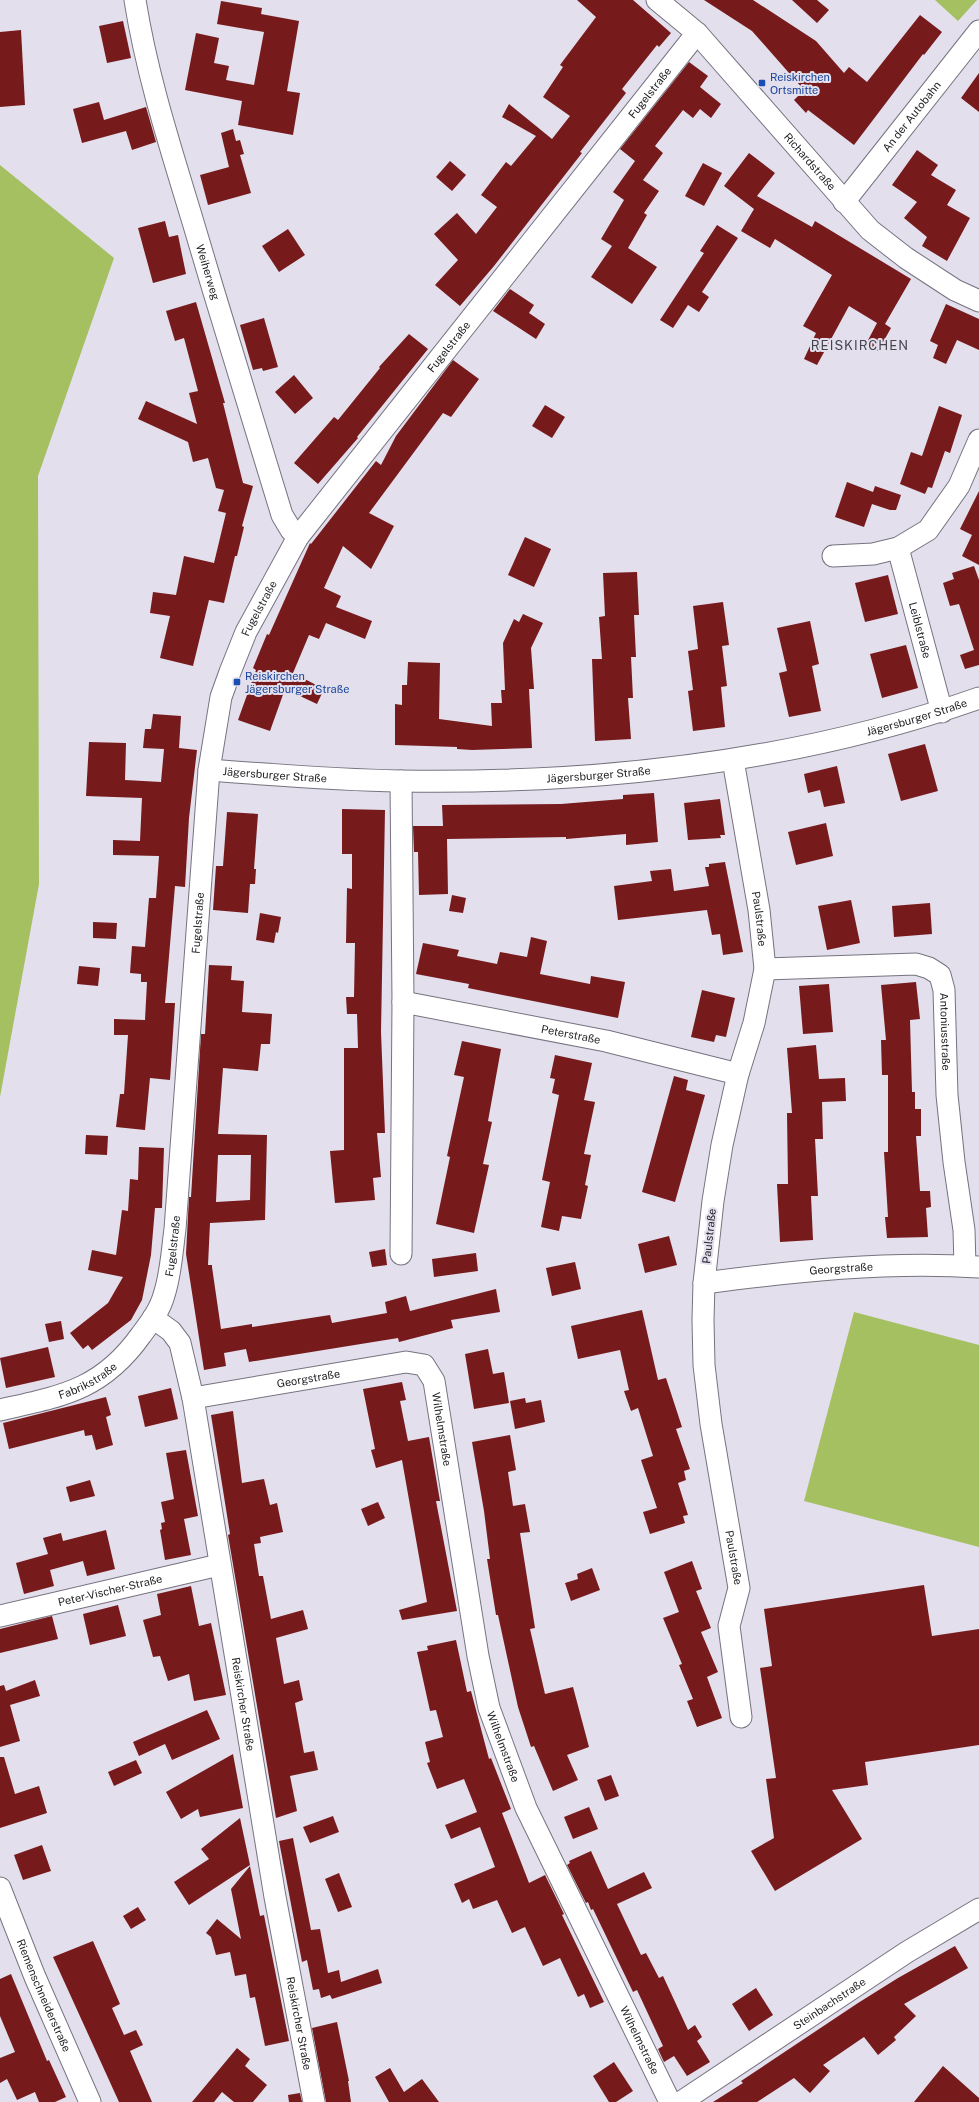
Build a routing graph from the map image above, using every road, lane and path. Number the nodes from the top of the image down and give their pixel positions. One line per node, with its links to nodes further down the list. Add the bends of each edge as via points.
1 (134, 0): 9 (street, Weiherweg, via 160,112 244,394 282,515)
2 (657, 0): 3 (street, Richardstraße)
3 (680, 8): 5 (street, Richardstraße)
4 (979, 31): 6 (street, An der Autobahn)
5 (697, 33): 6 (street, Richardstraße); 9 (street, Fugelstraße)
6 (844, 202): 7 (street, Richardstraße, via 870,230 906,258 955,290)
7 (979, 301)
8 (979, 440): 10 (street, via 959,486 928,530)
9 (298, 537): 15 (street, Fugelstraße, via 246,632 230,672 221,698)
10 (898, 548): 11 (street, via 873,554); 13 (street, Leiblstraße)
11 (832, 556)
12 (977, 703): 13 (street, Jägersburger Straße)
13 (942, 712): 14 (street, Jägersburger Straße, via 839,739)
14 (733, 760): 16 (street, Jägersburger Straße, via 561,776); 17 (street, Paulstraße, via 759,910)
15 (209, 770): 16 (street, Jägersburger Straße); 23 (street, Fugelstraße, via 175,1229 166,1290)
16 (400, 781): 18 (street)
17 (765, 969): 19 (street, Paulstraße, via 754,1023); 21 (street, Antoniusstraße, via 916,964 940,975 944,990 947,1096 954,1162)
18 (403, 1002): 19 (street, Peterstraße, via 606,1040); 20 (street)
19 (738, 1074): 22 (street, Paulstraße, via 714,1194)
20 (401, 1254)
21 (972, 1266): 22 (street, Georgstraße, via 882,1266 806,1270)
22 (704, 1283): 29 (street, Paulstraße, via 704,1365 711,1424 739,1588 729,1626)
23 (153, 1318): 25 (street, Reiskircher Straße, via 172,1331 180,1343); 26 (street, Fabrikstraße, via 108,1372 76,1390)
24 (424, 1365): 25 (street, Georgstraße, via 406,1362); 34 (street, Wilhelmstraße, via 434,1381 489,1708 526,1808)
25 (192, 1398): 27 (street, Reiskircher Straße)
26 (0, 1410)
27 (219, 1565): 28 (street, Peter-Vischer-Straße); 33 (street, Reiskircher Straße, via 275,1897)
28 (0, 1616)
29 (741, 1717)
30 (0, 1888): 32 (street, Riemenschneiderstraße, via 35,1977)
31 (979, 1909): 35 (street, Steinbachstraße, via 907,1952)
32 (90, 2102)
33 (314, 2102)
34 (670, 2102)
35 (681, 2102)

